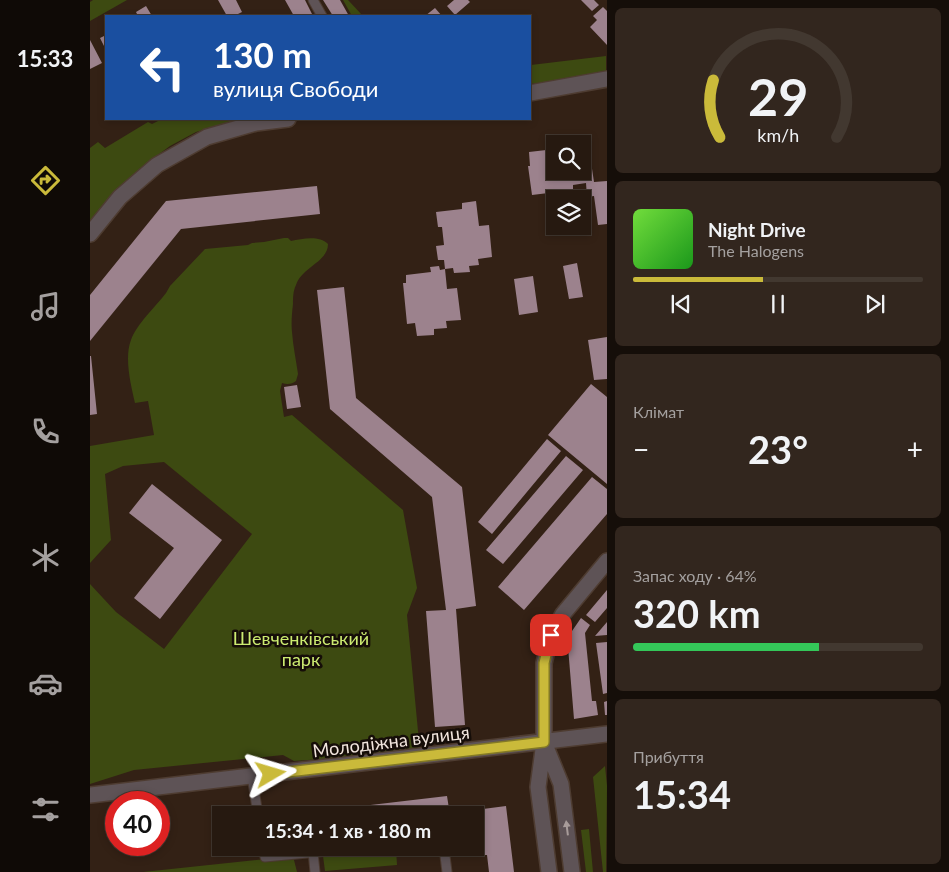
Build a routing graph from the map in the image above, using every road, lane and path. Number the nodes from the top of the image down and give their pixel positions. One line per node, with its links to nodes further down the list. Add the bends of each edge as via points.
1 (313, 0): 2 (lane)
2 (321, 15)
3 (606, 79): 4 (street)
4 (531, 93)
5 (276, 120): 6 (street, via 207,138 158,165 120,197)
6 (90, 234)
7 (606, 561): 9 (street, via 563,614 551,635 544,663)
8 (606, 734): 9 (street, Молодіжна вулиця)
9 (544, 742): 10 (street, Молодіжна вулиця); 17 (street, via 538,787); 18 (street, one-way to 9, via 561,784)
10 (252, 776): 11 (street, Молодіжна вулиця); 12 (lane)
11 (90, 795)
12 (257, 806)
13 (313, 856): 15 (lane)
14 (445, 856): 16 (lane)
15 (315, 872)
16 (446, 872)
17 (548, 872)
18 (572, 872)

